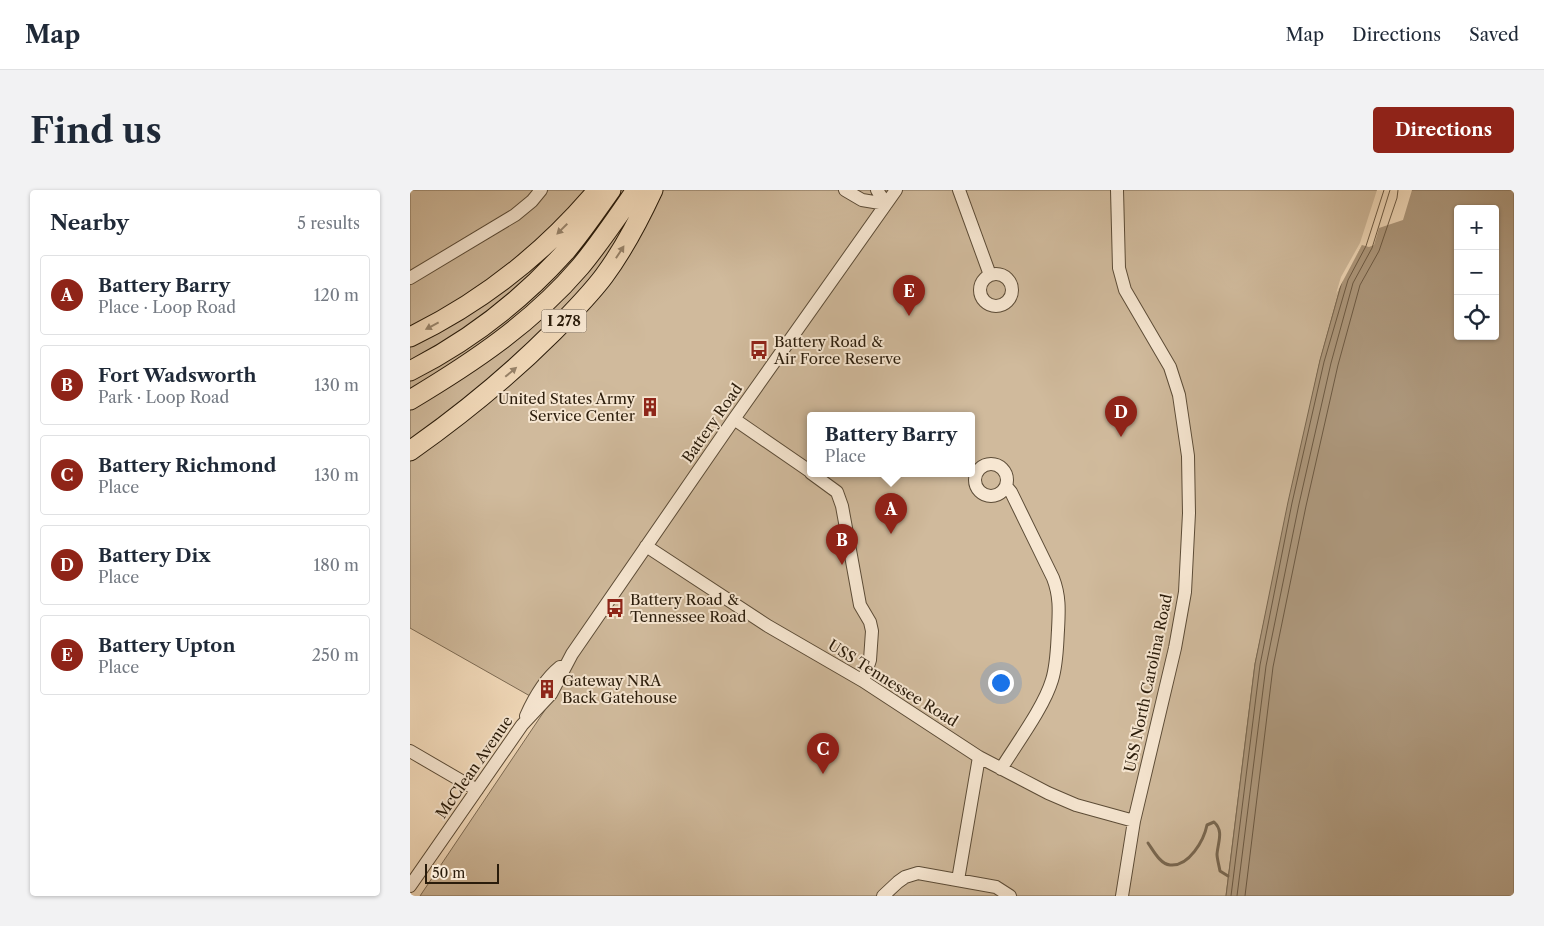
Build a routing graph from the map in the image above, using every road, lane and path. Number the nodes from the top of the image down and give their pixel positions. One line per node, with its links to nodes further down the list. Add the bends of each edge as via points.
1 (541, 190): 13 (street, via 515,215)
2 (623, 190): 14 (highway)
3 (636, 190): 14 (highway, I 278, via 598,245)
4 (653, 190): 21 (highway, I 278, one-way to 4, via 525,360 583,302 605,275 637,224)
5 (845, 190): 11 (street, via 862,200)
6 (877, 190): 11 (street)
7 (896, 190): 11 (street, Battery Road)
8 (958, 190): 12 (street)
9 (1117, 190): 37 (street, USS North Carolina Road, via 1121,281 1175,381 1184,427 1189,486 1183,601)
10 (603, 192): 14 (highway, I 278); 16 (highway, I 278, one-way to 16, via 500,284)
11 (886, 204): 22 (street, Battery Road)
12 (990, 275)
13 (410, 278)
14 (551, 283): 15 (highway); 17 (highway, I 278); 19 (highway, I 278, via 535,313)
15 (502, 326): 17 (highway); 19 (highway)
16 (410, 337)
17 (428, 362): 18 (highway, I 278)
18 (410, 371)
19 (442, 381): 20 (highway)
20 (410, 401)
21 (474, 403): 23 (highway, via 440,417); 24 (highway, I 278)
22 (734, 419): 25 (street); 28 (street, Battery Road)
23 (410, 436)
24 (410, 451)
25 (807, 470)
26 (816, 477): 30 (street, via 837,492 860,605 870,622 870,660)
27 (1006, 486): 35 (street, via 1053,578 1060,604 1050,686)
28 (646, 546): 29 (street, Battery Road); 30 (street, USS Tennessee Road, via 768,626)
29 (566, 662): 31 (street, Battery Road); 32 (street, Battery Road, via 541,688)
30 (863, 681): 34 (street, USS Tennessee Road)
31 (551, 694): 32 (street, McClean Avenue)
32 (522, 725): 36 (street, McClean Avenue)
33 (410, 751): 36 (street)
34 (979, 757): 35 (street, USS Tennessee Road); 38 (street)
35 (1001, 769): 37 (street, USS Tennessee Road, via 1076,805)
36 (477, 790): 39 (street, McClean Avenue)
37 (1134, 821): 42 (street, USS North Carolina Road)
38 (958, 880): 40 (street, via 913,874 898,882); 41 (street, via 996,887)
39 (410, 886)
40 (884, 896)
41 (1010, 896)
42 (1122, 896)

